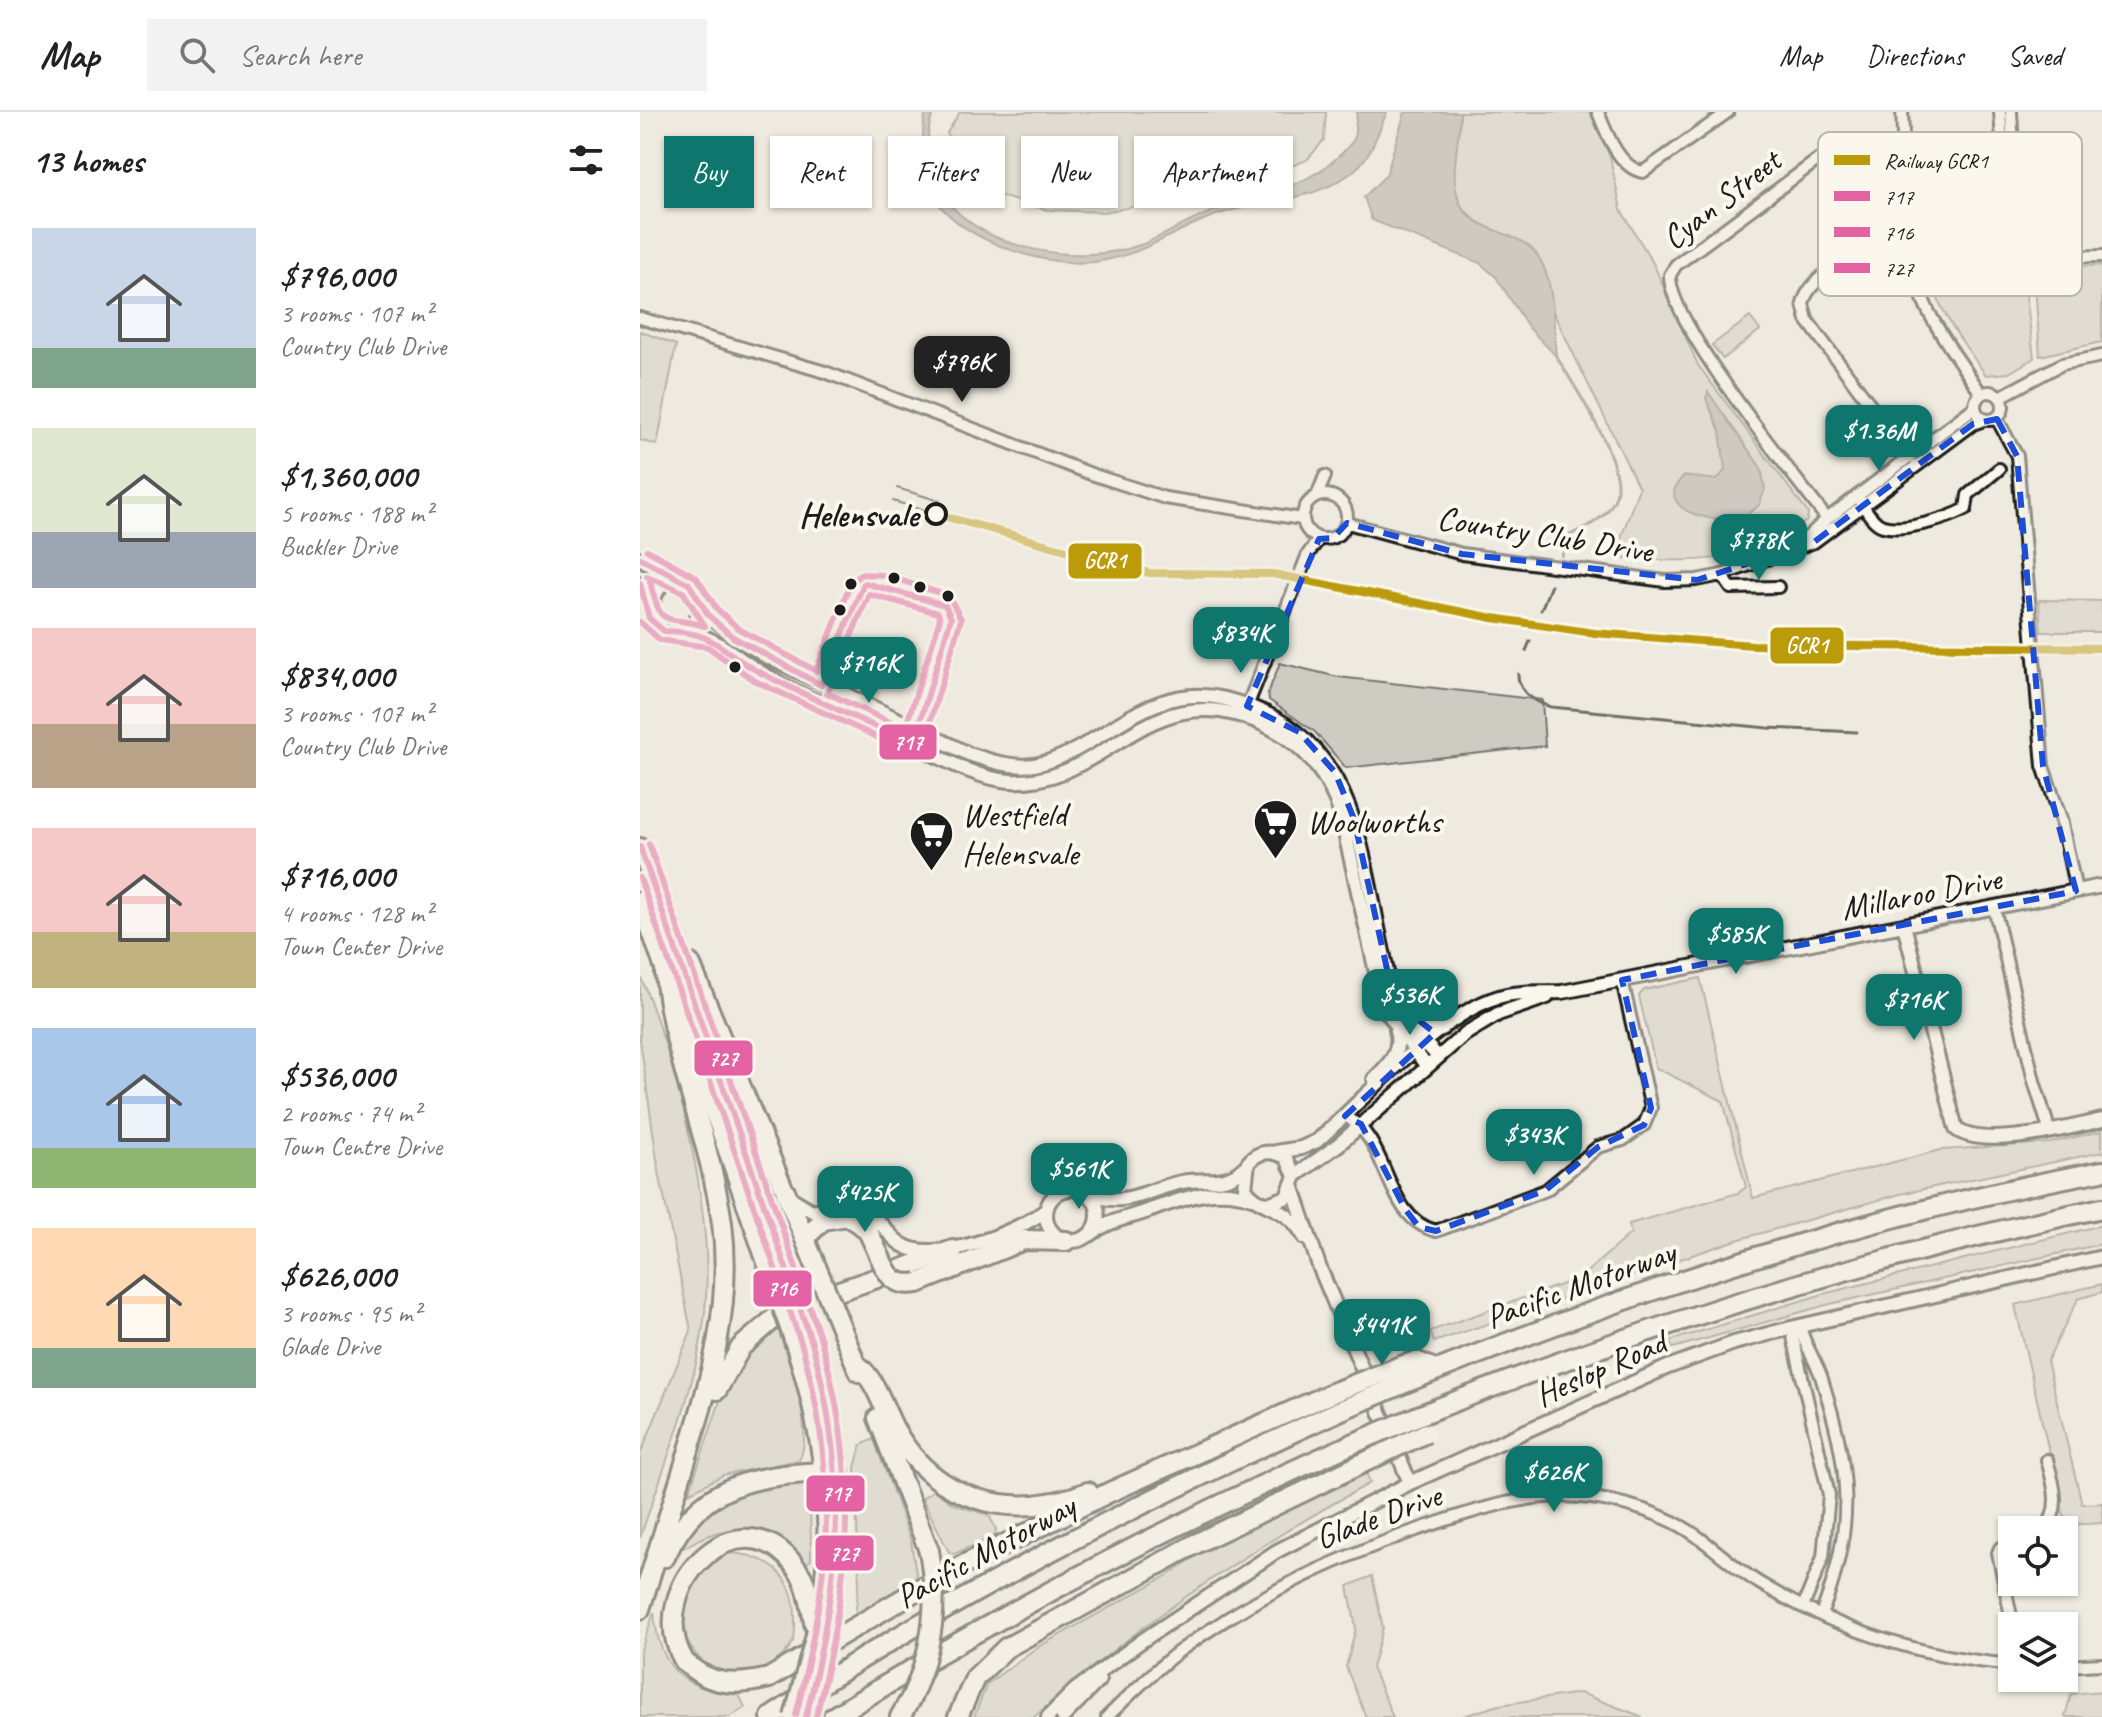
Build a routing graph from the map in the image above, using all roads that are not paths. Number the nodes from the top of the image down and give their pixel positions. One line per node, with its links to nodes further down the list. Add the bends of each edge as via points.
1 (1598, 112): 6 (street, via 1611,141 1639,172 1650,170)
2 (1728, 112): 6 (street)
3 (1902, 112): 7 (street)
4 (2000, 112): 8 (street)
5 (2011, 112): 9 (street)
6 (1714, 116)
7 (1903, 132)
8 (2001, 132)
9 (2012, 132)
10 (1818, 160): 28 (street, Cyan Street, via 1676,265 1670,275 1699,346)
11 (2102, 256): 12 (street)
12 (2082, 257)
13 (1818, 282): 22 (street, via 1803,304 1807,320)
14 (1922, 296): 17 (street)
15 (640, 318): 26 (street, via 860,384 1165,498)
16 (2102, 356): 18 (street, via 2062,364)
17 (1981, 394): 18 (street); 19 (street)
18 (2000, 397): 20 (street, via 2003,411)
19 (1975, 407): 21 (street); 22 (street)
20 (1997, 419): 21 (street); 45 (street, via 2017,456 2043,766)
21 (1984, 420): 24 (street)
22 (1910, 458): 24 (street)
23 (1999, 469): 24 (street, via 1968,495 1966,509 1940,521 1885,527)
24 (1860, 501): 28 (street); 31 (street, via 1814,542)
25 (1305, 506): 26 (street); 27 (street); 29 (street, via 1322,496 1344,505)
26 (1276, 516): 27 (street)
27 (1302, 519): 30 (street)
28 (1827, 519): 31 (street)
29 (1347, 523): 30 (street, via 1333,538); 33 (street, Country Club Drive, via 1462,554 1577,572 1665,581)
30 (1314, 536): 42 (street)
31 (1784, 554): 33 (street)
32 (640, 558): 34 (street)
33 (1722, 575): 36 (street, Country Club Drive, via 1731,588)
34 (673, 579): 37 (street, via 658,584); 38 (street, via 691,586)
35 (640, 583): 37 (street)
36 (1778, 587)
37 (646, 597): 39 (street, via 647,612 657,627 671,633)
38 (701, 603): 39 (street, via 697,621); 40 (street, via 731,634)
39 (686, 631): 41 (street, via 712,638 759,672)
40 (821, 685): 41 (street); 42 (street, via 969,754 1007,765 1033,765 1065,755 1130,715 1170,701 1218,697)
41 (815, 700): 42 (street, via 979,774 1021,781 1066,771 1144,725 1178,713)
42 (1245, 711): 49 (street, via 1299,732 1335,772 1354,819); 51 (street, via 1296,744 1332,790)
43 (640, 847): 50 (highway)
44 (2102, 886): 45 (street, Millaroo Drive)
45 (2076, 891): 47 (street, Millaroo Drive)
46 (640, 900): 52 (highway)
47 (1994, 907): 48 (street, Millaroo Drive); 65 (street)
48 (1904, 925): 53 (street, Millaroo Drive); 65 (street, via 1952,1123 1963,1134)
49 (1378, 927): 51 (street); 55 (street)
50 (675, 948): 70 (highway, via 691,963); 84 (highway)
51 (1373, 960): 56 (street, via 1384,1008)
52 (665, 974): 84 (highway); 89 (highway, via 714,1181 724,1253 719,1342)
53 (1622, 980): 54 (street, Millaroo Drive); 64 (street, via 1651,1108 1644,1125 1623,1140 1598,1147 1546,1190 1436,1231 1419,1227)
54 (1562, 992): 57 (street, Millaroo Drive, via 1506,995 1459,1015); 60 (street, Millaroo Drive, via 1498,1014)
55 (1394, 1001): 57 (street, via 1421,1023); 58 (street)
56 (1395, 1028): 59 (street); 62 (street, via 1399,1042 1394,1057 1356,1097)
57 (1442, 1029): 58 (street, Millaroo Drive)
58 (1425, 1042): 59 (street, Millaroo Drive); 60 (street)
59 (1415, 1052): 61 (street); 62 (street, Millaroo Drive)
60 (1438, 1057): 61 (street, Millaroo Drive)
61 (1427, 1067): 64 (street, Millaroo Drive)
62 (1349, 1113): 64 (street); 66 (street, Millaroo Drive, via 1317,1141)
63 (2102, 1120): 65 (street)
64 (1361, 1124): 69 (street, Millaroo Drive)
65 (2050, 1132)
66 (1276, 1152): 67 (street, via 1257,1155); 69 (street, via 1286,1157)
67 (1248, 1163): 71 (street, via 1228,1180 1182,1182 1130,1200); 72 (street, via 1244,1184)
68 (2102, 1171): 87 (highway, Pacific Motorway, bridge, via 1787,1249 1437,1370 1401,1375)
69 (1294, 1182): 73 (street, via 1278,1202); 81 (street)
70 (786, 1193): 78 (highway); 79 (street, via 812,1211 857,1205 916,1252)
71 (1086, 1193): 75 (street, via 1063,1190); 76 (street, via 1098,1213)
72 (1255, 1199): 73 (street); 76 (street, via 1203,1193 1113,1220)
73 (1268, 1204): 81 (street, via 1283,1210 1300,1229)
74 (2102, 1208): 88 (highway, Pacific Motorway, via 1805,1281 1636,1334 1443,1406)
75 (1046, 1210): 77 (street, via 1048,1228); 79 (street)
76 (1090, 1235): 77 (street)
77 (1066, 1241): 78 (highway, bridge, via 1024,1240 918,1283 893,1280 864,1225 847,1216 818,1223)
78 (807, 1244): 84 (highway)
79 (953, 1250): 82 (highway)
80 (2102, 1257): 85 (street, Heslop Road)
81 (1319, 1266): 92 (street)
82 (897, 1271)
83 (877, 1278): 84 (highway)
84 (807, 1304): 86 (highway); 89 (highway, via 751,1335 735,1354); 91 (highway, via 813,1405)
85 (1795, 1327): 92 (street, Heslop Road, via 1668,1367); 94 (street, via 1822,1379); 95 (street)
86 (856, 1364): 93 (highway, via 867,1373 905,1446 929,1472 962,1494 996,1505 1030,1507 1094,1490); 110 (highway, bridge, via 929,1551 934,1620 925,1665)
87 (1335, 1402): 93 (highway); 106 (highway, Pacific Motorway, via 970,1593)
88 (1422, 1425): 109 (highway, Pacific Motorway, bridge, via 1352,1444 1156,1535); 111 (highway, bridge, via 1361,1464 1197,1543 1006,1648 975,1678)
89 (694, 1431): 97 (highway)
90 (2047, 1460): 96 (street, via 2056,1502)
91 (832, 1472): 97 (highway, via 750,1480 714,1496 684,1525); 101 (highway, via 840,1545)
92 (1410, 1483): 102 (street, Heslop Road, via 1277,1551)
93 (1110, 1492): 101 (highway, via 941,1576 769,1678 745,1684 717,1682 680,1657 665,1619 669,1585 702,1548 732,1540 757,1542 783,1555 801,1576)
94 (1846, 1493): 95 (street); 100 (street, via 1842,1555)
95 (1829, 1495): 98 (street, via 1823,1557)
96 (2053, 1516)
97 (652, 1570): 99 (highway)
98 (1803, 1607): 100 (street, Glade Drive); 114 (street, Glade Drive, via 1757,1582 1706,1540 1649,1511 1578,1497 1523,1500 1356,1550 1296,1579 1176,1654)
99 (640, 1609)
100 (1821, 1615): 103 (street, Glade Drive, via 1886,1642)
101 (822, 1626): 107 (highway, bridge); 108 (highway, bridge)
102 (1121, 1658): 112 (street, Heslop Road, via 1075,1690); 113 (street, Heslop Road)
103 (1998, 1663)
104 (2102, 1664): 105 (street)
105 (2078, 1665)
106 (771, 1717)
107 (793, 1717)
108 (806, 1717)
109 (833, 1717)
110 (900, 1717)
111 (958, 1717)
112 (1048, 1717)
113 (1063, 1717)
114 (1107, 1717)

